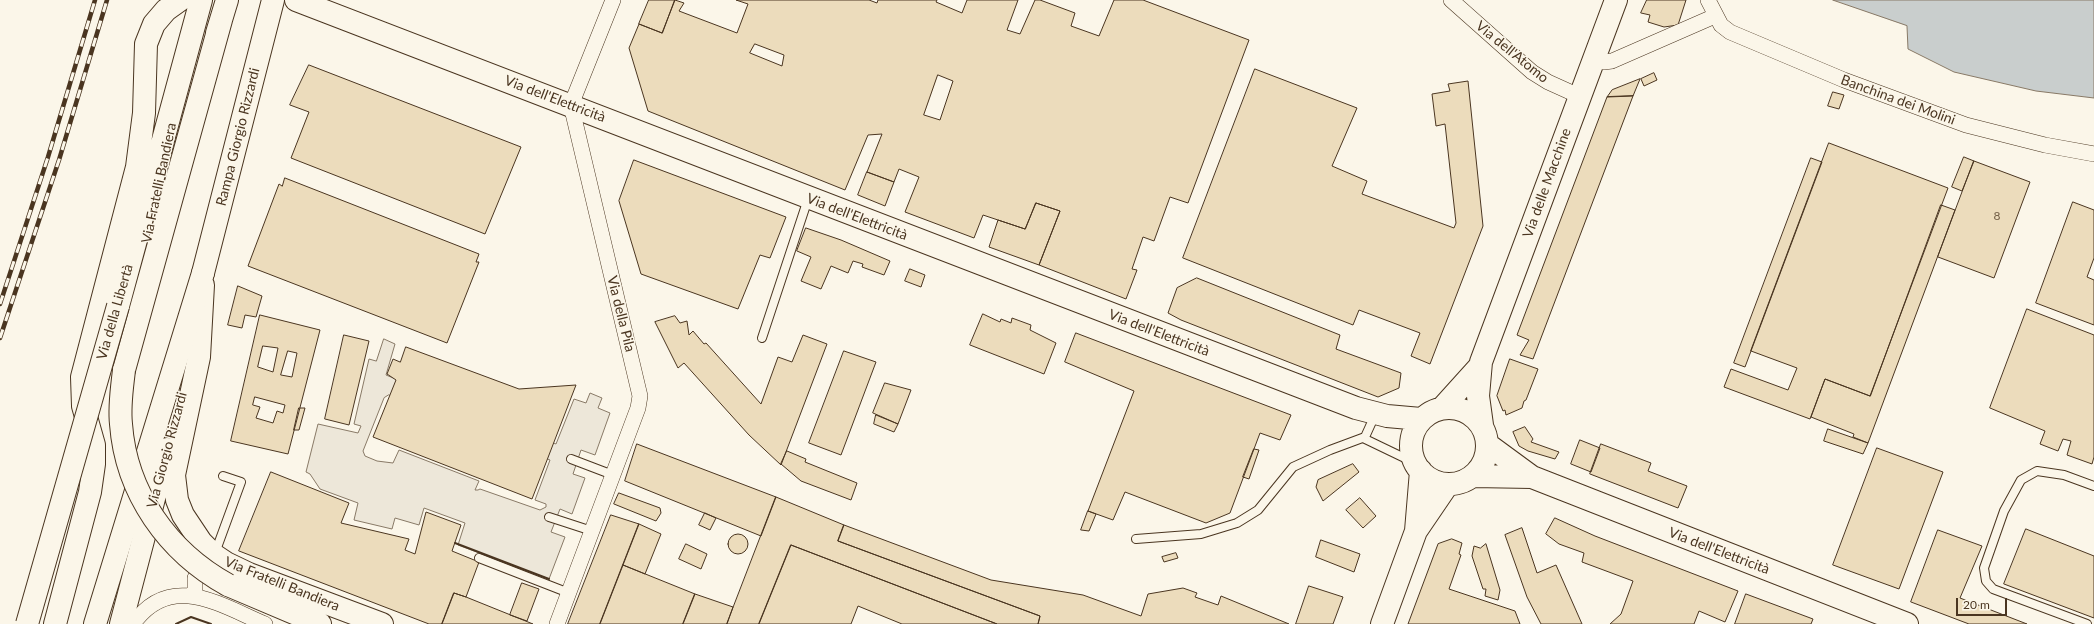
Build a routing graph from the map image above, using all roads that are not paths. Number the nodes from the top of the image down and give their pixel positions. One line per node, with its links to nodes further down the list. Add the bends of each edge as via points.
1 (180, 0): 45 (main road, via 166,10 154,24 146,44 144,113 137,167 82,376 83,406 94,445 90,492)
2 (201, 0): 11 (main road, Via della Libertà)
3 (273, 0): 18 (main road, Rampa Giorgio Rizzardi)
4 (296, 0): 14 (main road, Via dell'Elettricità)
5 (613, 0): 14 (street)
6 (1451, 0): 13 (street, Via dell'Atomo, via 1532,72)
7 (1616, 0): 12 (main road, Via delle Macchine)
8 (1708, 0): 10 (street, Banchina dei Molini)
9 (224, 10): 17 (main road, via 184,134); 22 (main road)
10 (1715, 16): 12 (street, via 1612,61); 15 (street, Banchina dei Molini, via 1726,28 1752,42 1959,123 2045,145)
11 (188, 48): 17 (main road, Via Fratelli Bandiera); 19 (main road, Via della Libertà)
12 (1593, 59): 13 (main road, Via delle Macchine)
13 (1579, 96): 21 (main road, Via delle Macchine)
14 (571, 105): 16 (main road, Via dell'Elettricità); 30 (street, Via della Pila, via 640,396 638,408)
15 (2094, 154)
16 (808, 198): 20 (lane); 24 (main road, Via dell'Elettricità, via 1349,406)
17 (152, 217): 19 (main road); 22 (main road, Via Fratelli Bandiera)
18 (203, 273): 40 (main road, Via Fratelli Bandiera, via 200,357 177,455 174,482 183,515 201,542); 46 (main road); 47 (main road, Via Giorgio Rizzardi, via 189,366)
19 (118, 306): 44 (main road, Via della Libertà, bridge)
20 (762, 338)
21 (1480, 366): 23 (main road, Via delle Macchine); 26 (main road, Via delle Macchine, via 1478,396)
22 (124, 370): 50 (main road, Via Fratelli Bandiera, bridge, via 121,408 123,442 134,482 158,525 194,563 216,579)
23 (1444, 407): 25 (main road); 26 (main road, via 1464,410 1474,416)
24 (1376, 414): 25 (main road, Via dell'Elettricità); 27 (lane)
25 (1421, 419): 29 (main road, via 1413,432 1411,444)
26 (1485, 434): 32 (main road, via 1485,460); 33 (main road, Via dell'Elettricità)
27 (1364, 438): 29 (lane); 39 (lane, via 1330,450 1293,468 1258,510 1237,523 1202,534)
28 (571, 459): 30 (lane)
29 (1418, 467): 34 (main road, via 1437,482); 38 (main road)
30 (613, 474): 37 (street, Via della Pila)
31 (223, 476): 40 (lane, via 241,482)
32 (1473, 476): 33 (main road, Via dell'Elettricità); 34 (main road, via 1460,483)
33 (1532, 477): 54 (main road, Via dell'Elettricità)
34 (1448, 484): 38 (main road)
35 (2094, 486): 55 (lane, via 2064,475 2036,471 2021,480 2004,511 1984,568 1986,581 1993,589)
36 (549, 517): 37 (lane)
37 (592, 531): 42 (street, Via della Pila)
38 (1416, 531): 53 (main road)
39 (1136, 538)
40 (214, 555): 43 (street, via 198,573 194,584); 51 (main road, Via Fratelli Bandiera, via 236,568)
41 (479, 558): 42 (lane)
42 (569, 593): 52 (street, Via della Pila)
43 (195, 596): 48 (street, via 174,596 160,600 148,607); 49 (street)
44 (27, 624)
45 (55, 624)
46 (95, 624)
47 (121, 624)
48 (133, 624)
49 (265, 624)
50 (320, 624)
51 (382, 624)
52 (558, 624)
53 (1382, 624)
54 (1907, 624)
55 (2087, 624)

